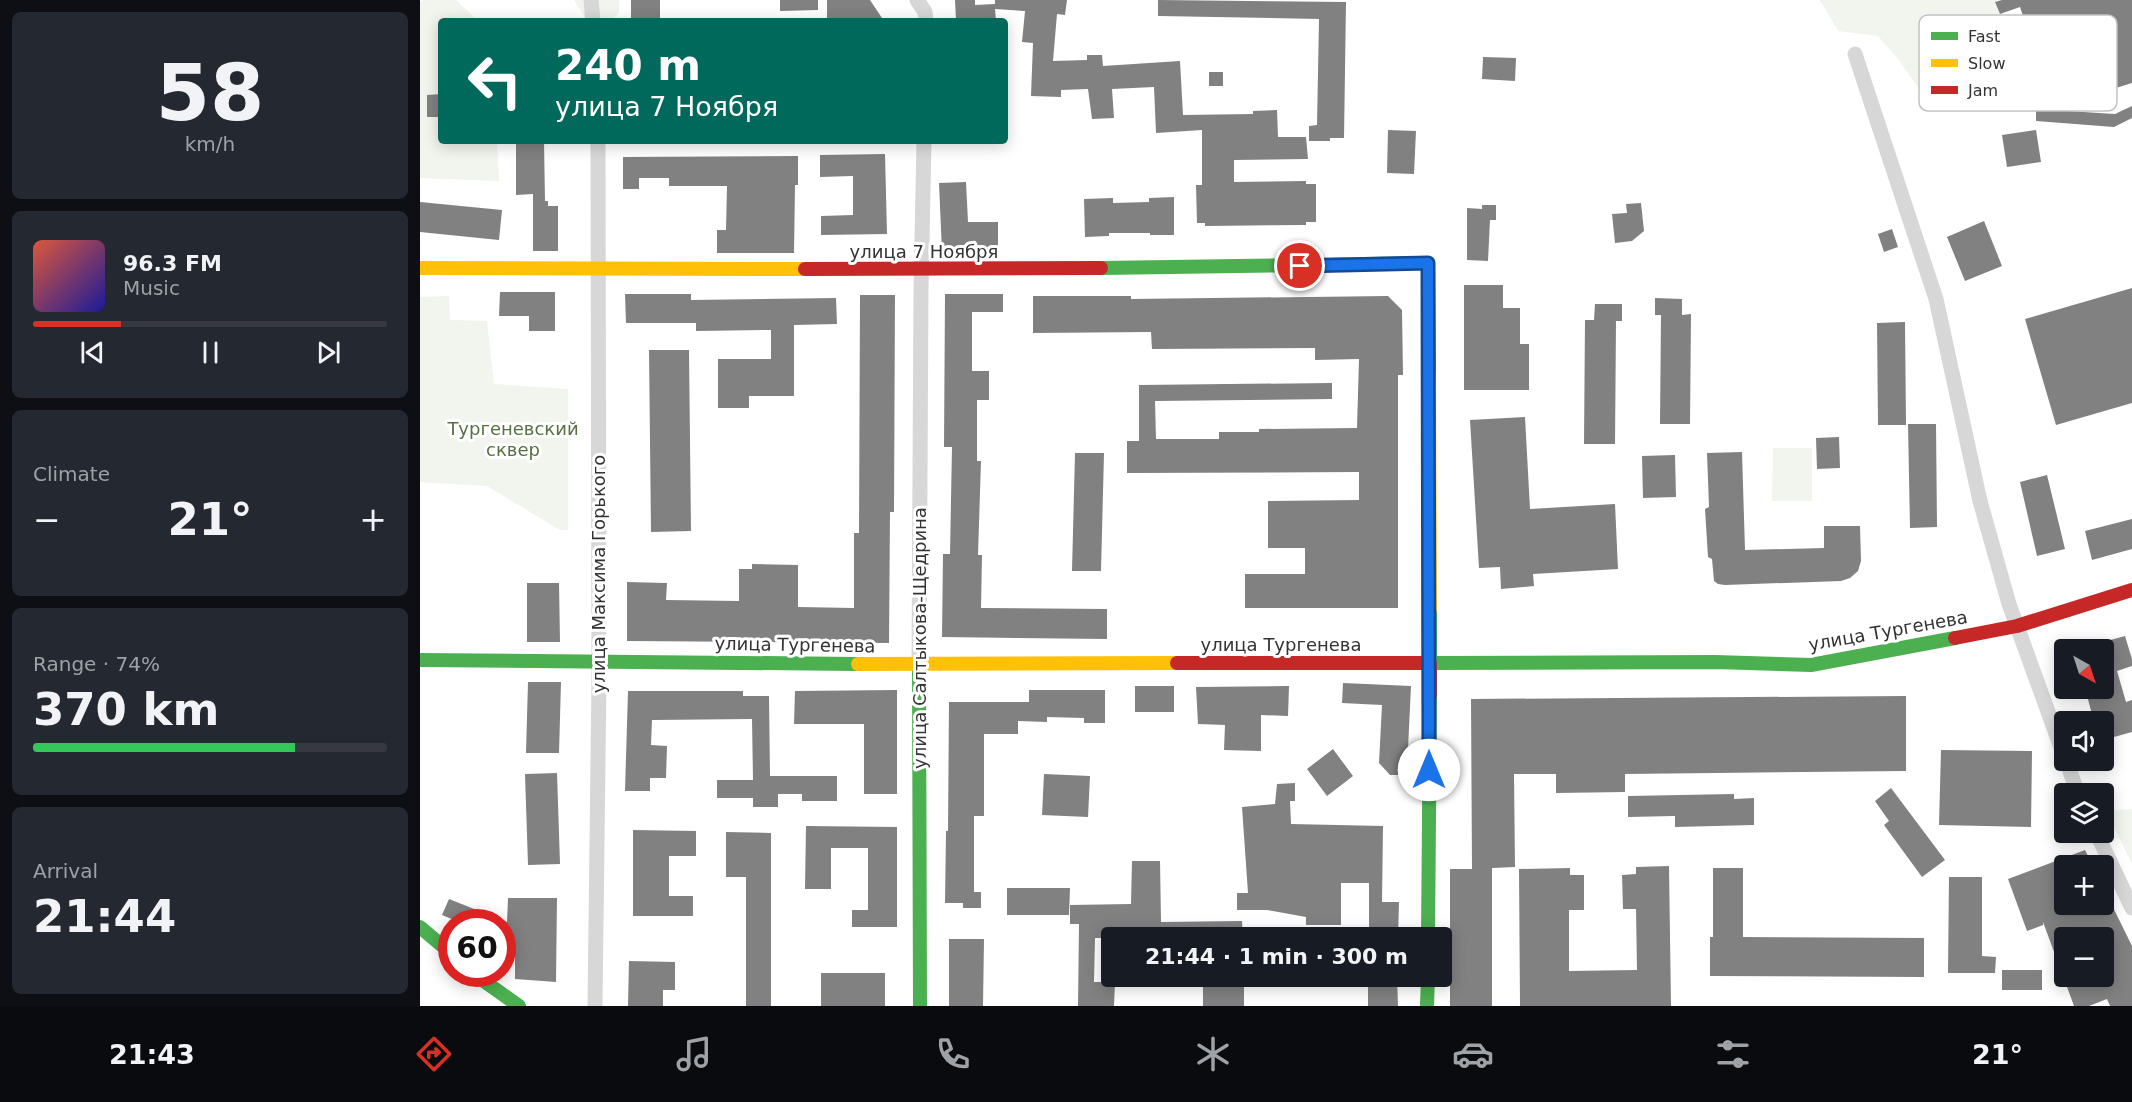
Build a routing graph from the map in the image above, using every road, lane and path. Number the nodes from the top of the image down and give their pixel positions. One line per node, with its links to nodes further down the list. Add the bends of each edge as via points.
1 (591, 0): 3 (street)
2 (917, 0): 4 (street)
3 (593, 18)
4 (926, 18)
5 (1855, 54): 12 (street, via 1936,299 1980,501)
6 (598, 144): 9 (street, улица Максима Горького)
7 (924, 144): 10 (street, улица Салтыкова-Щедрина)
8 (420, 268): 9 (main road, улица 7 Ноября)
9 (600, 269): 10 (main road, улица 7 Ноября); 14 (street, улица Максима Горького)
10 (921, 271): 15 (main road, улица 7 Ноября, via 1428,263); 16 (street, улица Салтыкова-Щедрина)
11 (2132, 590): 12 (main road, улица Тургенева)
12 (2017, 626): 15 (main road, улица Тургенева, via 1811,665); 17 (street)
13 (420, 660): 14 (main road, улица Тургенева)
14 (599, 661): 16 (main road, улица Тургенева); 26 (street, улица Максима Горького)
15 (1430, 663): 16 (main road, улица Тургенева); 21 (main road)
16 (919, 664): 27 (main road, улица Салтыкова-Щедрина)
17 (2054, 728)
18 (2101, 843): 19 (street)
19 (2132, 908)
20 (420, 927): 22 (main road)
21 (1428, 927)
22 (438, 942)
23 (492, 987): 25 (main road)
24 (1428, 987): 28 (main road)
25 (519, 1006)
26 (595, 1006)
27 (920, 1006)
28 (1427, 1006)

